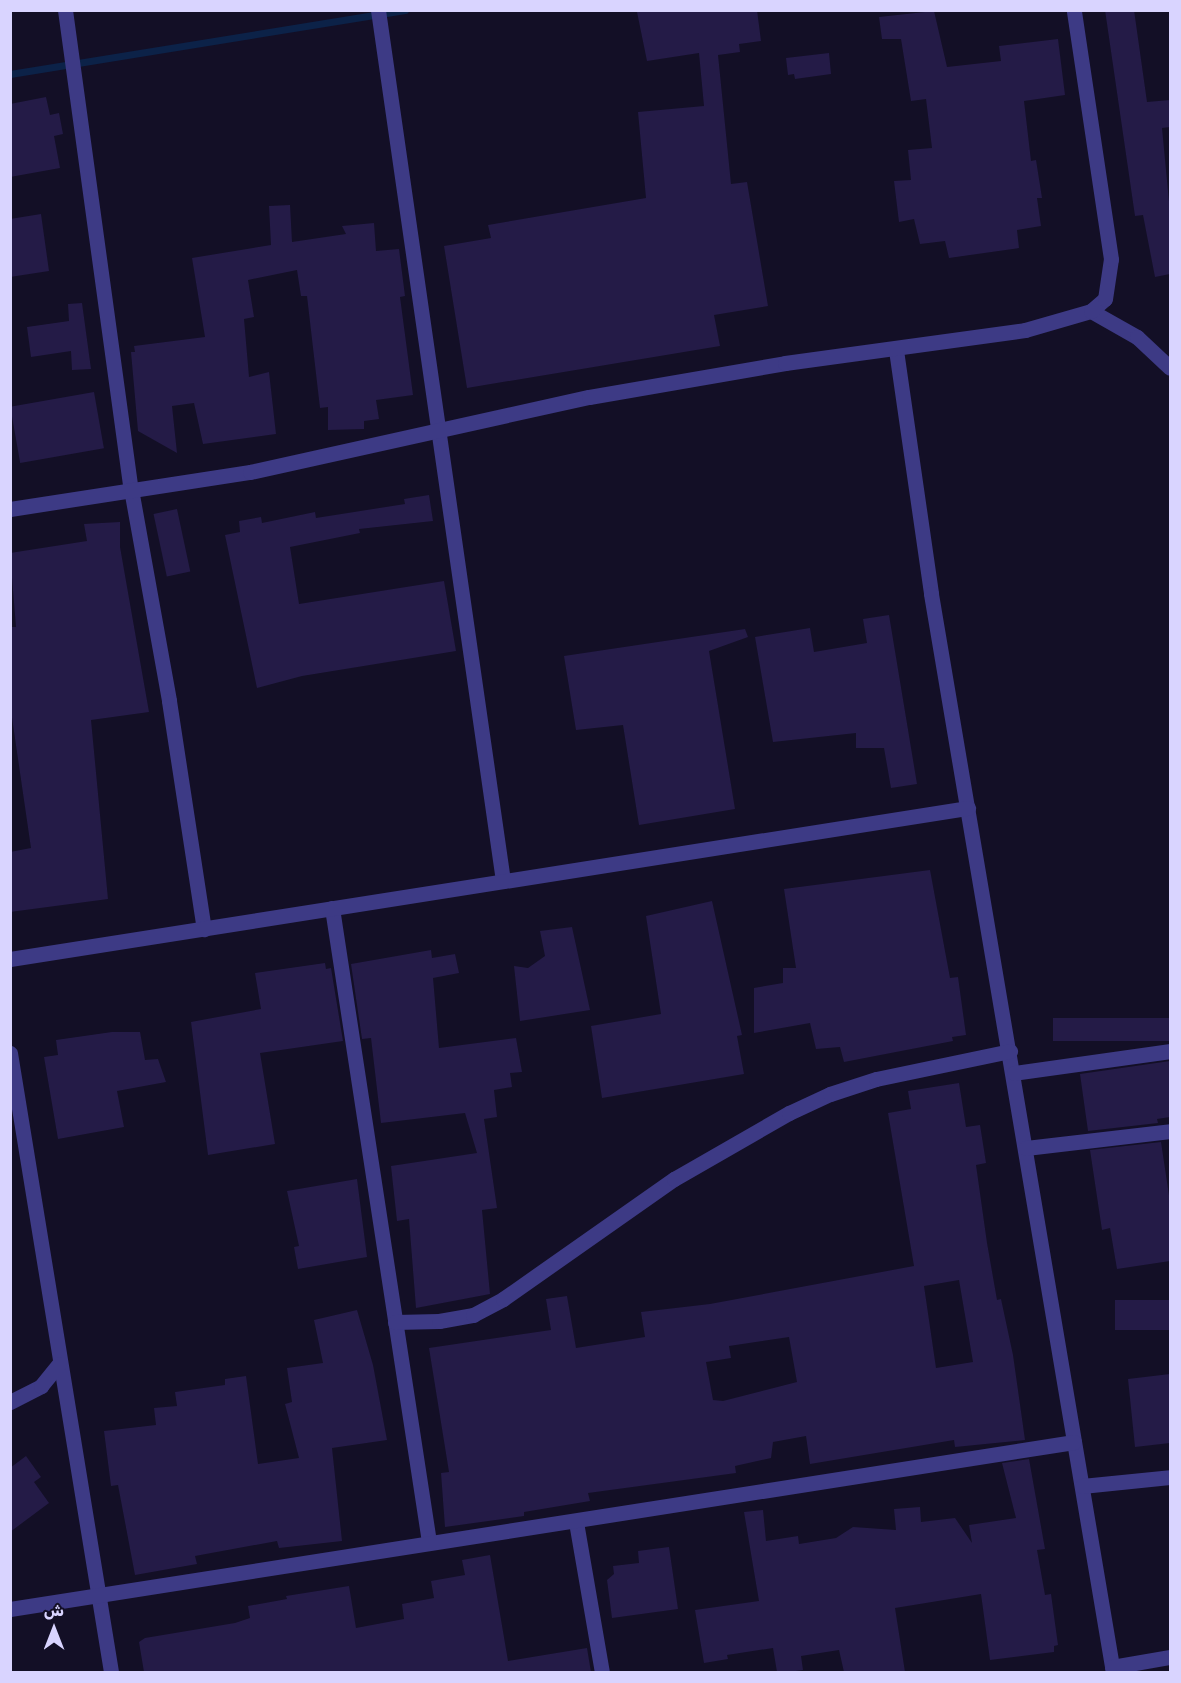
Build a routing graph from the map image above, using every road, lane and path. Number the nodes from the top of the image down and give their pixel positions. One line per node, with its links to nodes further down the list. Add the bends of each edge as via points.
1 (64, 10): 8 (street)
2 (378, 10): 7 (street)
3 (1074, 10): 4 (street, via 1111,259 1105,299)
4 (1091, 311): 5 (street, via 1025,330); 6 (street, via 1137,337)
5 (896, 350): 7 (street, via 750,369); 10 (street, via 931,594)
6 (1170, 368)
7 (438, 428): 8 (street, via 250,472); 11 (street)
8 (131, 489): 9 (street); 13 (street)
9 (10, 509)
10 (968, 808): 11 (street); 15 (street)
11 (503, 881): 12 (street)
12 (332, 908): 13 (street); 21 (street)
13 (204, 929): 14 (street)
14 (10, 959)
15 (1010, 1051): 18 (street); 21 (street, via 876,1079 830,1094 674,1179 503,1299 473,1315)
16 (1170, 1051): 18 (street)
17 (10, 1053): 22 (street)
18 (1014, 1073): 20 (street)
19 (1170, 1131): 20 (street)
20 (1026, 1148): 24 (street)
21 (395, 1322): 28 (street)
22 (59, 1364): 23 (street, via 41,1386); 29 (street)
23 (10, 1402)
24 (1074, 1442): 26 (street); 27 (street)
25 (1170, 1477): 26 (street)
26 (1082, 1486): 32 (street)
27 (576, 1522): 28 (street); 34 (street)
28 (429, 1542): 29 (street)
29 (99, 1597): 30 (street); 33 (street)
30 (10, 1610)
31 (1170, 1657): 32 (street)
32 (1112, 1670)
33 (111, 1672)
34 (602, 1672)

